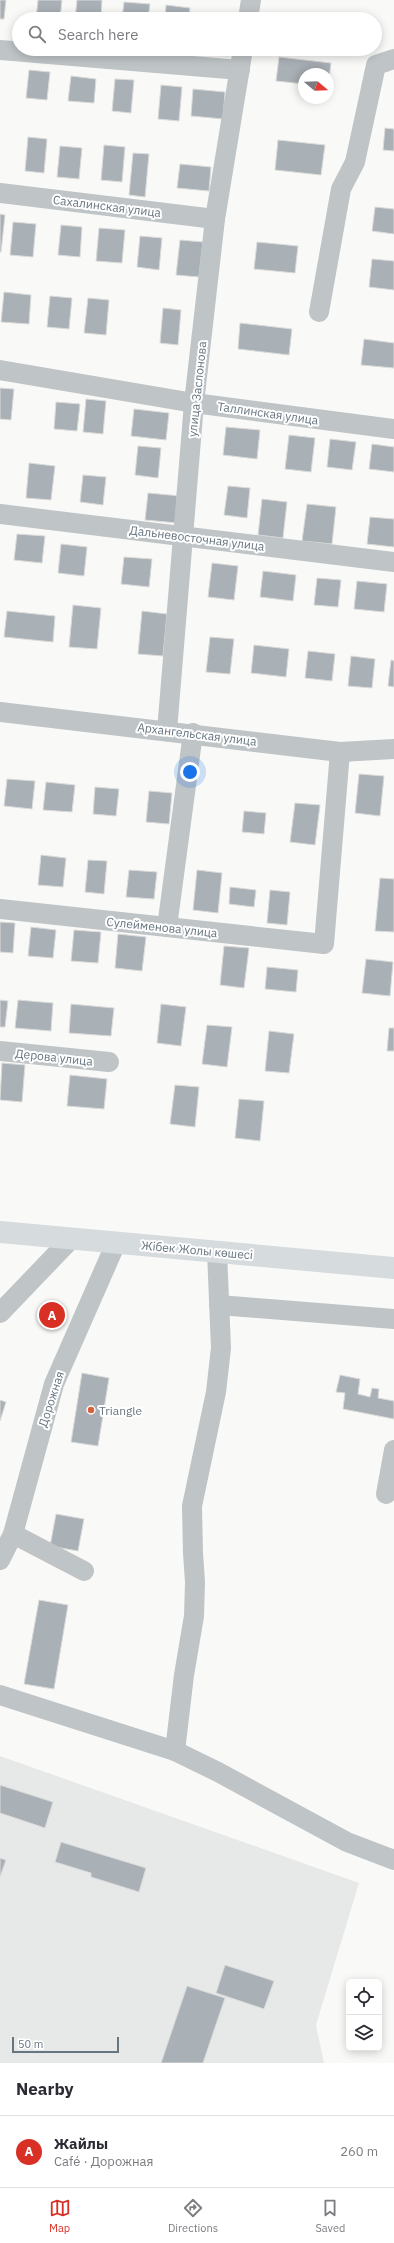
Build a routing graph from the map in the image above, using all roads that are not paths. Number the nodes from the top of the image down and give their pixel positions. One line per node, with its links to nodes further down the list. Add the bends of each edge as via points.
1 (251, 0): 2 (street)
2 (249, 12)
3 (0, 50): 4 (street)
4 (12, 51)
5 (72, 56): 8 (street)
6 (242, 56): 8 (street, улица Заслонова)
7 (394, 59): 11 (street, via 376,65 355,162 341,189)
8 (240, 70): 10 (street, улица Заслонова)
9 (0, 193): 10 (street, Сахалинская улица)
10 (215, 219): 13 (street, улица Заслонова)
11 (319, 312)
12 (0, 370): 13 (street, Таллинская улица)
13 (194, 403): 14 (street, Таллинская улица); 16 (street, улица Заслонова)
14 (394, 430)
15 (0, 514): 16 (street, Дальневосточная улица)
16 (183, 536): 17 (street, Дальневосточная улица); 19 (street, улица Заслонова)
17 (394, 562)
18 (0, 712): 19 (street, Архангельская улица)
19 (167, 731): 20 (street, Архангельская улица)
20 (193, 733): 22 (street, Архангельская улица); 24 (street)
21 (394, 749): 22 (street, Архангельская улица)
22 (340, 752): 24 (street, Сулейменова улица, via 324,944)
23 (0, 909): 24 (street, Сулейменова улица)
24 (167, 927)
25 (0, 1051): 26 (street, Дерова улица)
26 (109, 1062)
27 (0, 1232): 28 (highway, Жібек Жолы көшесі)
28 (71, 1239): 29 (highway, Жібек Жолы көшесі); 33 (street)
29 (116, 1243): 30 (highway, Жібек Жолы көшесі); 37 (street, Дорожная, via 54,1384)
30 (217, 1252): 31 (highway, Жібек Жолы көшесі); 32 (street)
31 (394, 1268)
32 (219, 1305): 34 (street); 41 (street, via 221,1348 216,1392 192,1506 194,1616)
33 (0, 1313)
34 (394, 1319)
35 (394, 1450): 36 (street)
36 (386, 1494)
37 (13, 1534): 38 (street, Дорожная); 39 (street)
38 (0, 1560)
39 (84, 1571)
40 (0, 1695): 41 (street)
41 (175, 1751): 42 (street, via 347,1842)
42 (394, 1860)

